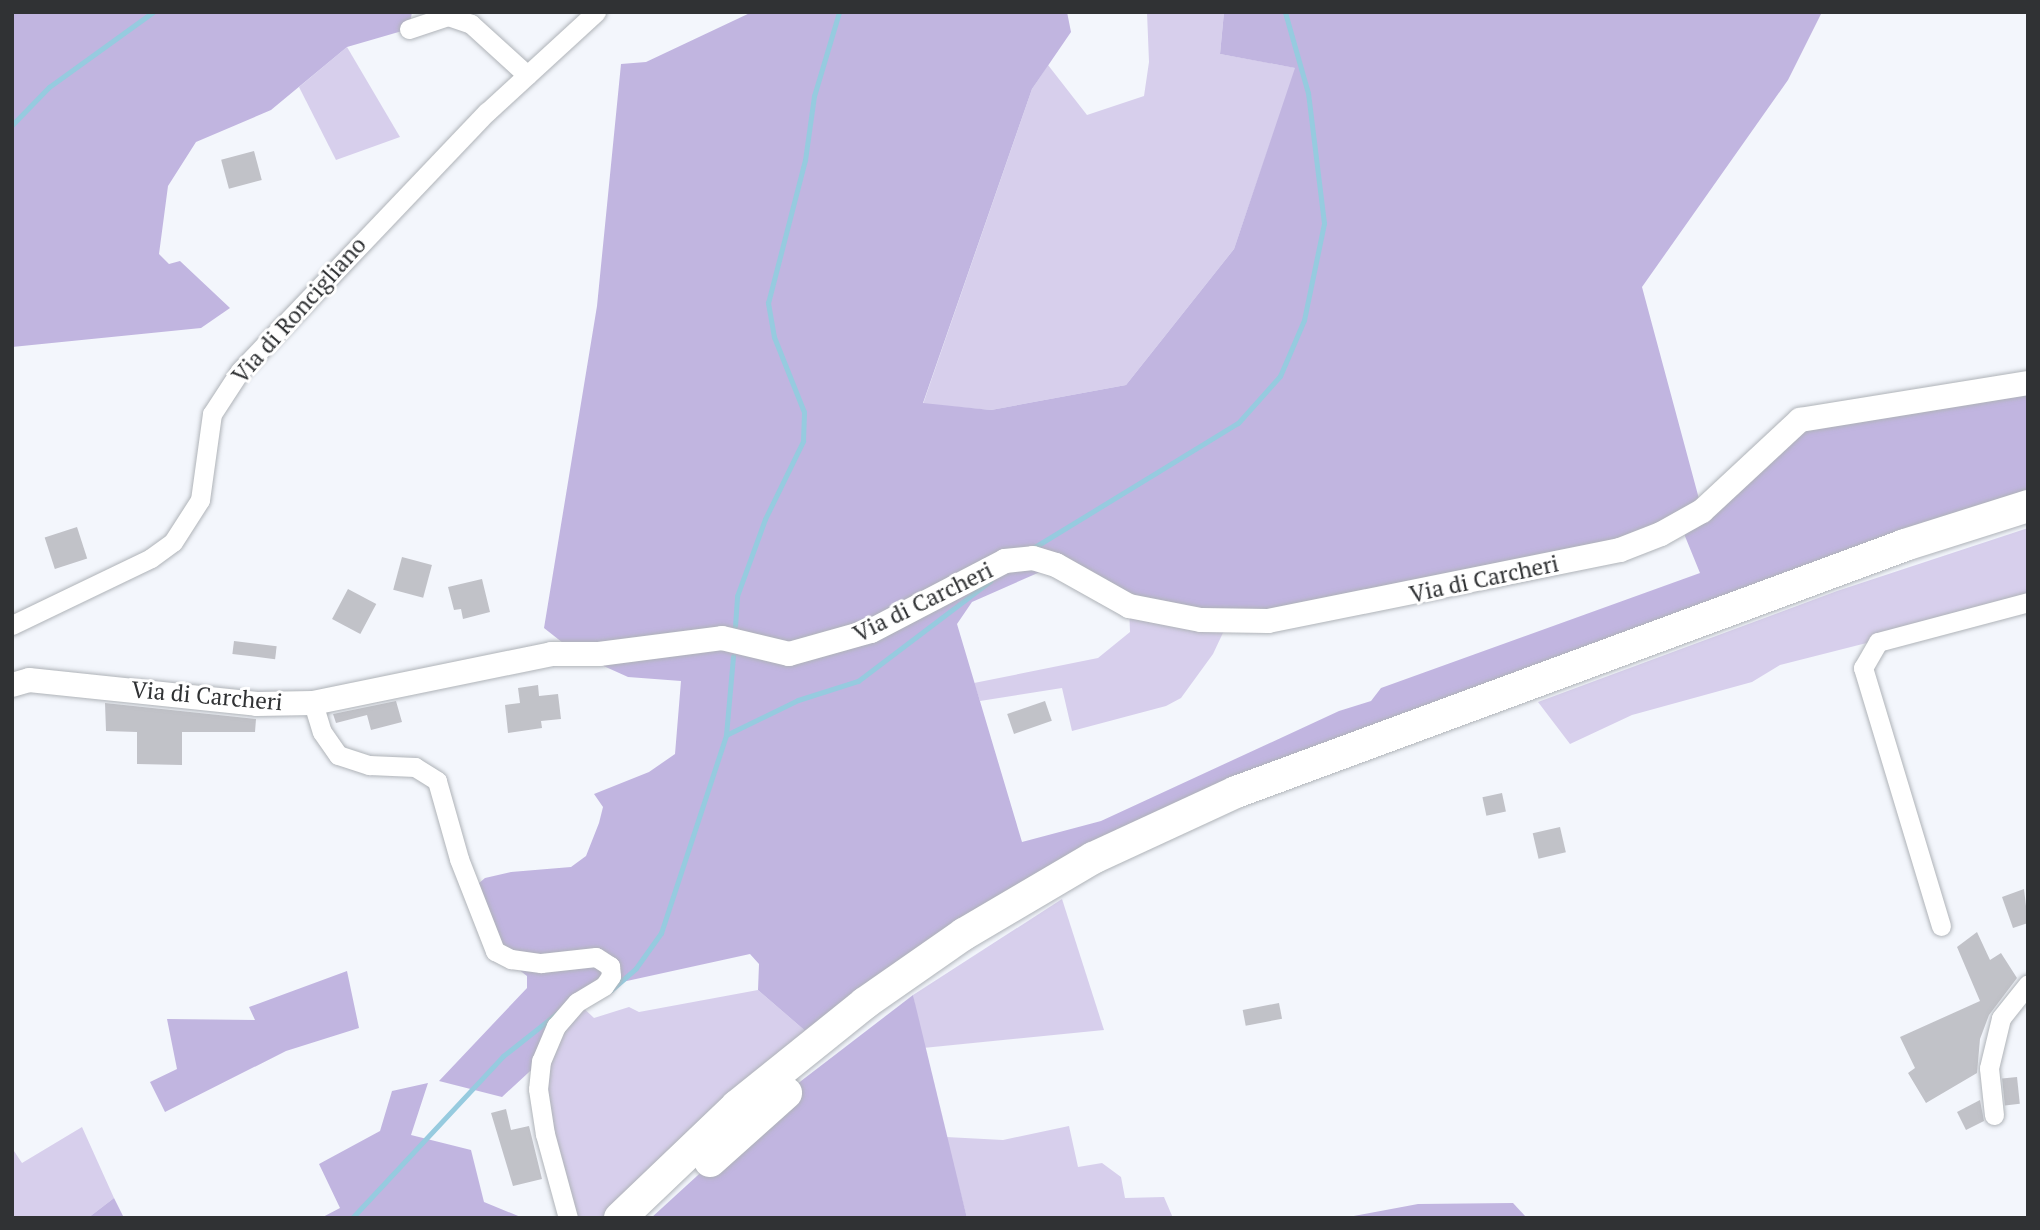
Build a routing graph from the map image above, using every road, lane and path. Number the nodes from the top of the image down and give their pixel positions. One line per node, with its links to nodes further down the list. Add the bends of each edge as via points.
1 (596, 12): 3 (street, Via di Roncigliano)
2 (409, 29): 3 (street, via 448,16 471,24)
3 (527, 75): 8 (street, Via di Roncigliano, via 394,205 240,371 212,414 200,500 173,542 151,558)
4 (2028, 383): 10 (street, Via di Carcheri, via 1800,420 1702,511 1661,534 1620,550 1362,605 1268,621 1201,620 1129,606 1056,565 1023,559 1004,561 871,631 809,651 789,654 722,638 599,654 551,654)
5 (2028, 506): 15 (highway, via 1892,550 1236,792 1093,858 964,934 864,1003 737,1106)
6 (2028, 528): 16 (highway, via 1837,591 1236,815 1113,872 995,939 886,1013 759,1117)
7 (2028, 602): 11 (street, via 1878,642 1863,668)
8 (12, 625)
9 (12, 685): 10 (street, Via di Carcheri, via 30,680 257,704)
10 (313, 703): 14 (street, via 322,732 338,755 369,765 415,767 437,781 459,859 495,951 511,960 541,963 596,957 610,966 611,976 604,986 578,1002 555,1026 541,1061 538,1089 545,1134)
11 (1941, 926)
12 (2028, 984): 13 (street, via 2001,1018 1989,1068)
13 (1994, 1115)
14 (568, 1218)
15 (620, 1218)
16 (651, 1218)

